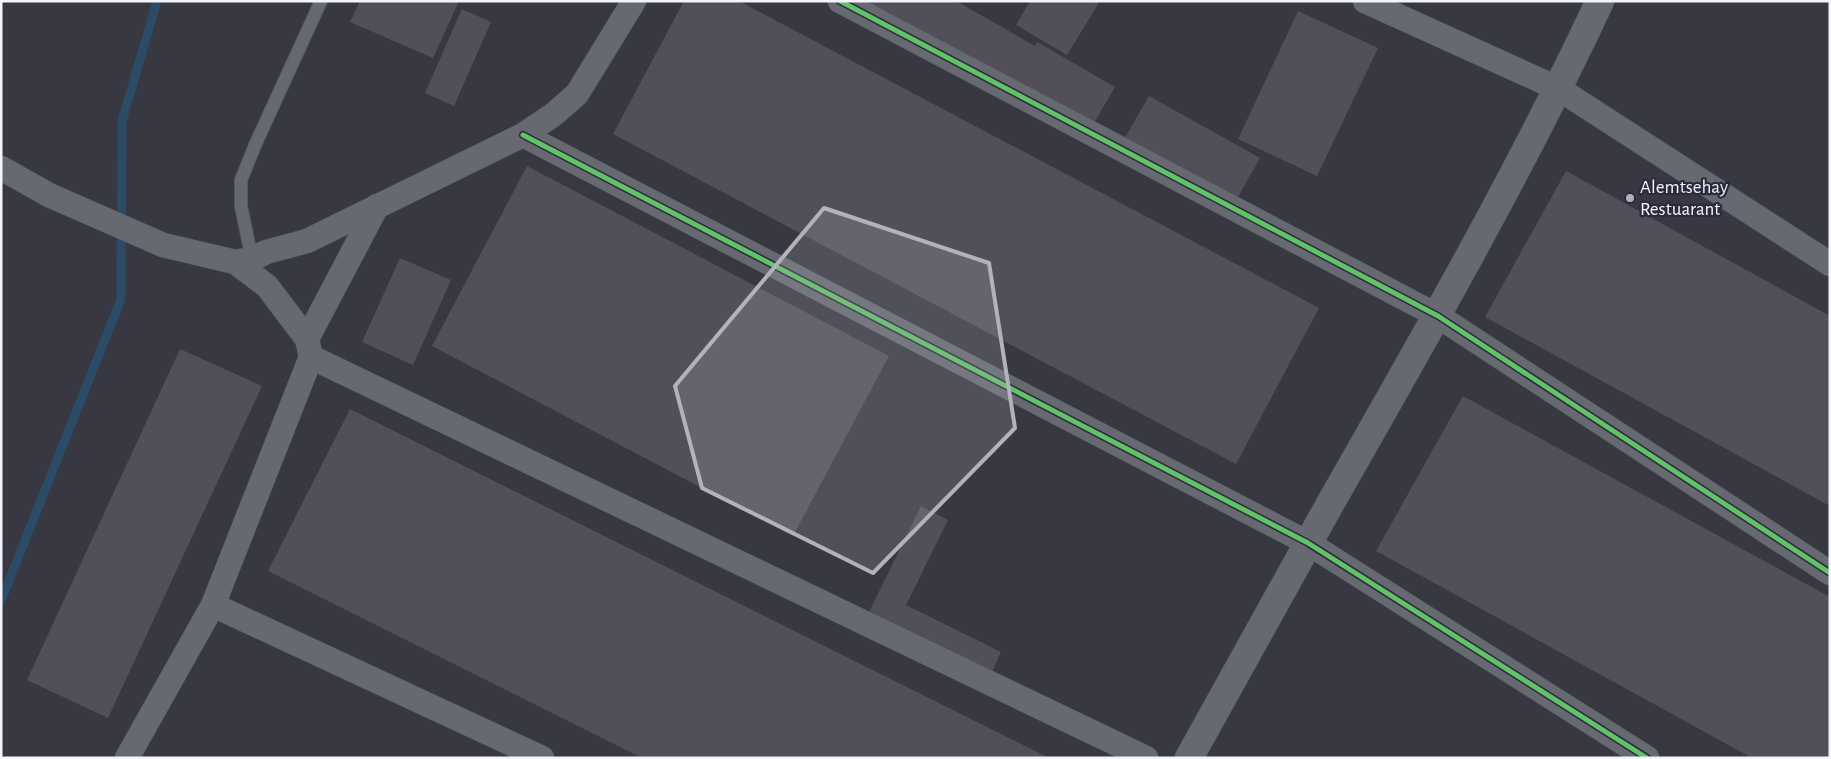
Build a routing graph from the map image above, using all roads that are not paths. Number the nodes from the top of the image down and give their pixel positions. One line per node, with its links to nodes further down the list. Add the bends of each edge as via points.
1 (321, 1): 10 (lane, via 242,180)
2 (634, 1): 7 (street, via 577,94)
3 (840, 1): 12 (street)
4 (1365, 1): 6 (street)
5 (1600, 1): 6 (street)
6 (1559, 89): 11 (street); 12 (street)
7 (523, 135): 9 (street); 14 (street)
8 (1, 168): 10 (street, via 49,195 163,245)
9 (377, 206): 10 (street, via 307,241); 13 (street)
10 (243, 260): 13 (street, via 267,286)
11 (1830, 264)
12 (1438, 316): 14 (street); 15 (street)
13 (309, 348): 16 (street); 19 (street)
14 (1308, 543): 20 (street); 21 (street)
15 (1830, 573)
16 (213, 605): 17 (street); 18 (street)
17 (126, 758)
18 (542, 758)
19 (1146, 758)
20 (1189, 758)
21 (1647, 758)

